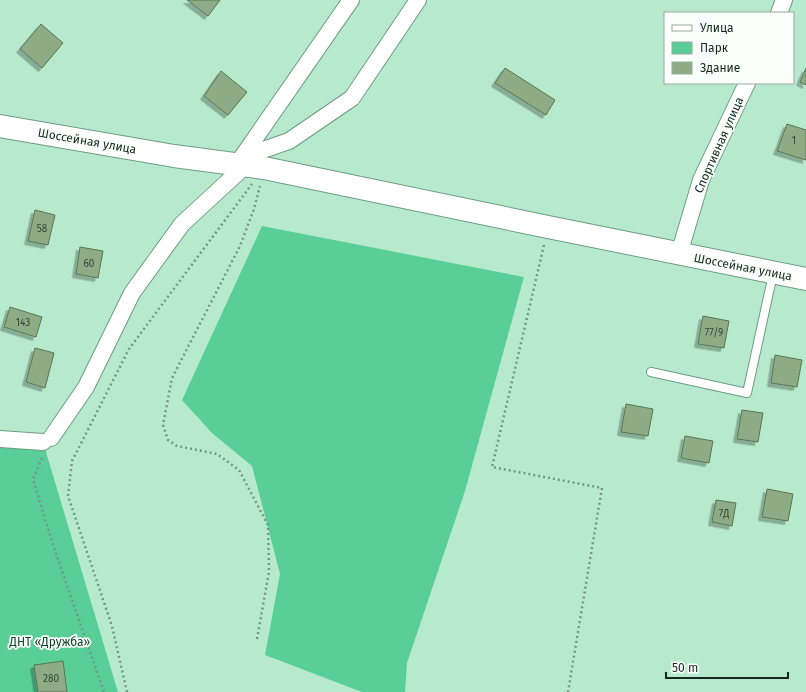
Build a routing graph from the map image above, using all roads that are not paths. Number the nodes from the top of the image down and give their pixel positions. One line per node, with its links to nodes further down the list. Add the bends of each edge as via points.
1 (351, 0): 7 (street)
2 (418, 0): 7 (street, via 352,98 289,141 257,152)
3 (784, 0): 4 (street)
4 (779, 12)
5 (747, 84): 8 (street, Спортивная улица, via 701,180)
6 (0, 126): 7 (street, Шоссейная улица, via 174,156)
7 (249, 166): 8 (street, Шоссейная улица); 12 (street, via 182,224 132,293 86,387 47,440)
8 (679, 254): 9 (street, Шоссейная улица)
9 (773, 273): 10 (street, Шоссейная улица); 11 (lane, via 747,393)
10 (806, 279)
11 (651, 372)
12 (0, 439)

